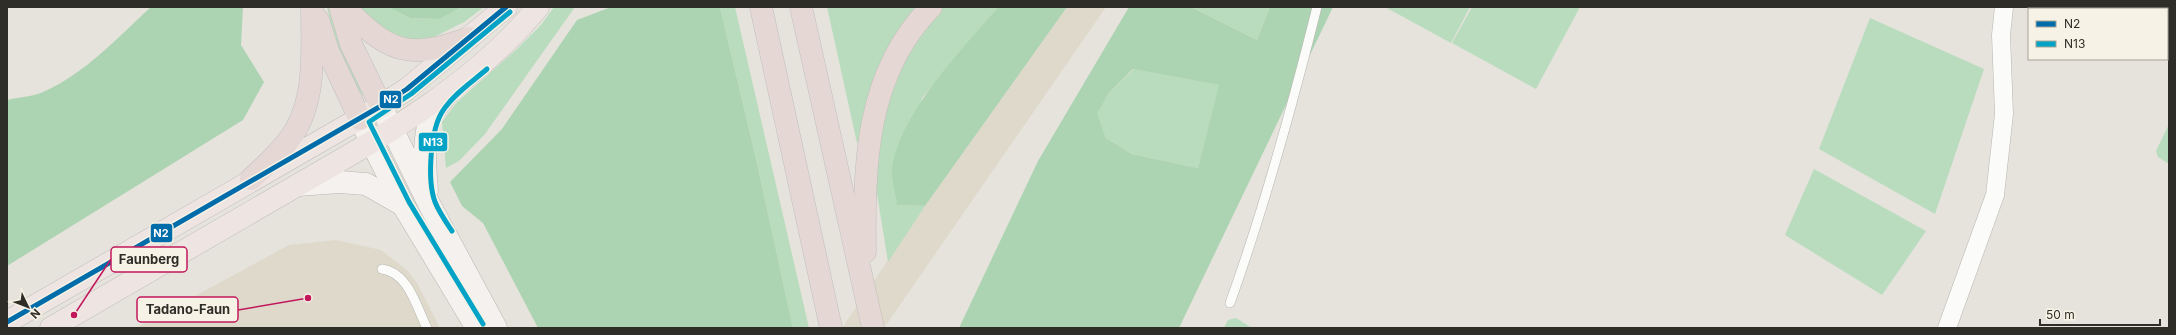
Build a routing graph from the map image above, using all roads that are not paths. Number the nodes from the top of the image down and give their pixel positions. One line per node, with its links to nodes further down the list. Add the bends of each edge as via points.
1 (313, 7): 14 (highway, via 328,51); 17 (highway, via 309,89 302,118 292,137)
2 (340, 7): 13 (highway, via 351,44)
3 (344, 7): 11 (highway, via 383,42 400,48 443,48)
4 (506, 7): 11 (main road)
5 (538, 7): 12 (main road, via 506,43)
6 (761, 7): 29 (highway)
7 (801, 7): 22 (highway)
8 (931, 7): 22 (highway, via 896,54 881,89 871,126 866,183)
9 (1317, 7): 23 (lane, via 1256,230)
10 (2004, 7): 31 (street, via 2001,35 2004,114 1996,196)
11 (469, 38): 13 (main road)
12 (451, 89): 15 (main road); 19 (main road, via 433,113 428,126 425,166)
13 (381, 106): 14 (main road); 15 (main road)
14 (360, 119): 16 (main road); 17 (main road)
15 (392, 129): 16 (main road); 19 (main road)
16 (372, 142): 18 (main road); 20 (main road)
17 (251, 179): 24 (main road)
18 (298, 185): 20 (main road, via 339,182 366,184); 25 (main road)
19 (428, 202): 28 (main road)
20 (403, 205): 27 (main road)
21 (382, 269): 26 (lane, via 392,270 404,279)
22 (865, 293): 30 (highway)
23 (1230, 303)
24 (7, 322)
25 (51, 328)
26 (427, 328)
27 (477, 328)
28 (496, 328)
29 (831, 328)
30 (873, 328)
31 (1947, 328)

